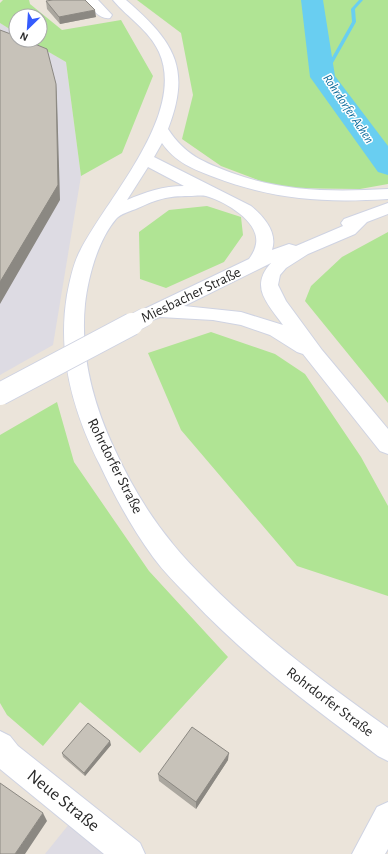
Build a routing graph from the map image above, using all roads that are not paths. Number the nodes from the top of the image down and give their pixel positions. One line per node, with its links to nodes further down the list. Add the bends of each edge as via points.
1 (90, 0): 3 (main road)
2 (119, 0): 4 (main road, Rohrdorfer Straße, via 154,33 170,64 171,93)
3 (106, 15)
4 (161, 130): 5 (main road, Rohrdorfer Straße); 6 (main road, via 172,146)
5 (146, 156): 6 (main road); 7 (main road); 10 (main road, Rohrdorfer Straße)
6 (189, 161): 8 (main road, via 244,184 267,190 322,196)
7 (207, 191): 10 (main road, via 156,194); 12 (main road, via 223,197 247,212 260,226 264,241 263,250)
8 (388, 194)
9 (388, 208): 11 (main road, Miesbacher Straße)
10 (110, 214): 18 (main road, Rohrdorfer Straße, via 89,253 80,277 74,337 78,374 86,410 104,452 126,494 164,552 211,604 276,662)
11 (363, 217): 12 (main road, Miesbacher Straße); 14 (main road, via 350,230 302,250 280,264 271,274 269,285 278,305)
12 (255, 264): 13 (main road, Miesbacher Straße)
13 (151, 314): 14 (main road, via 231,316 266,325); 15 (main road, Miesbacher Straße, bridge)
14 (315, 355): 16 (main road)
15 (0, 394)
16 (388, 445)
17 (0, 746): 20 (main road, Neue Straße, via 8,756)
18 (388, 746)
19 (388, 818): 21 (main road)
20 (129, 854)
21 (368, 854)

